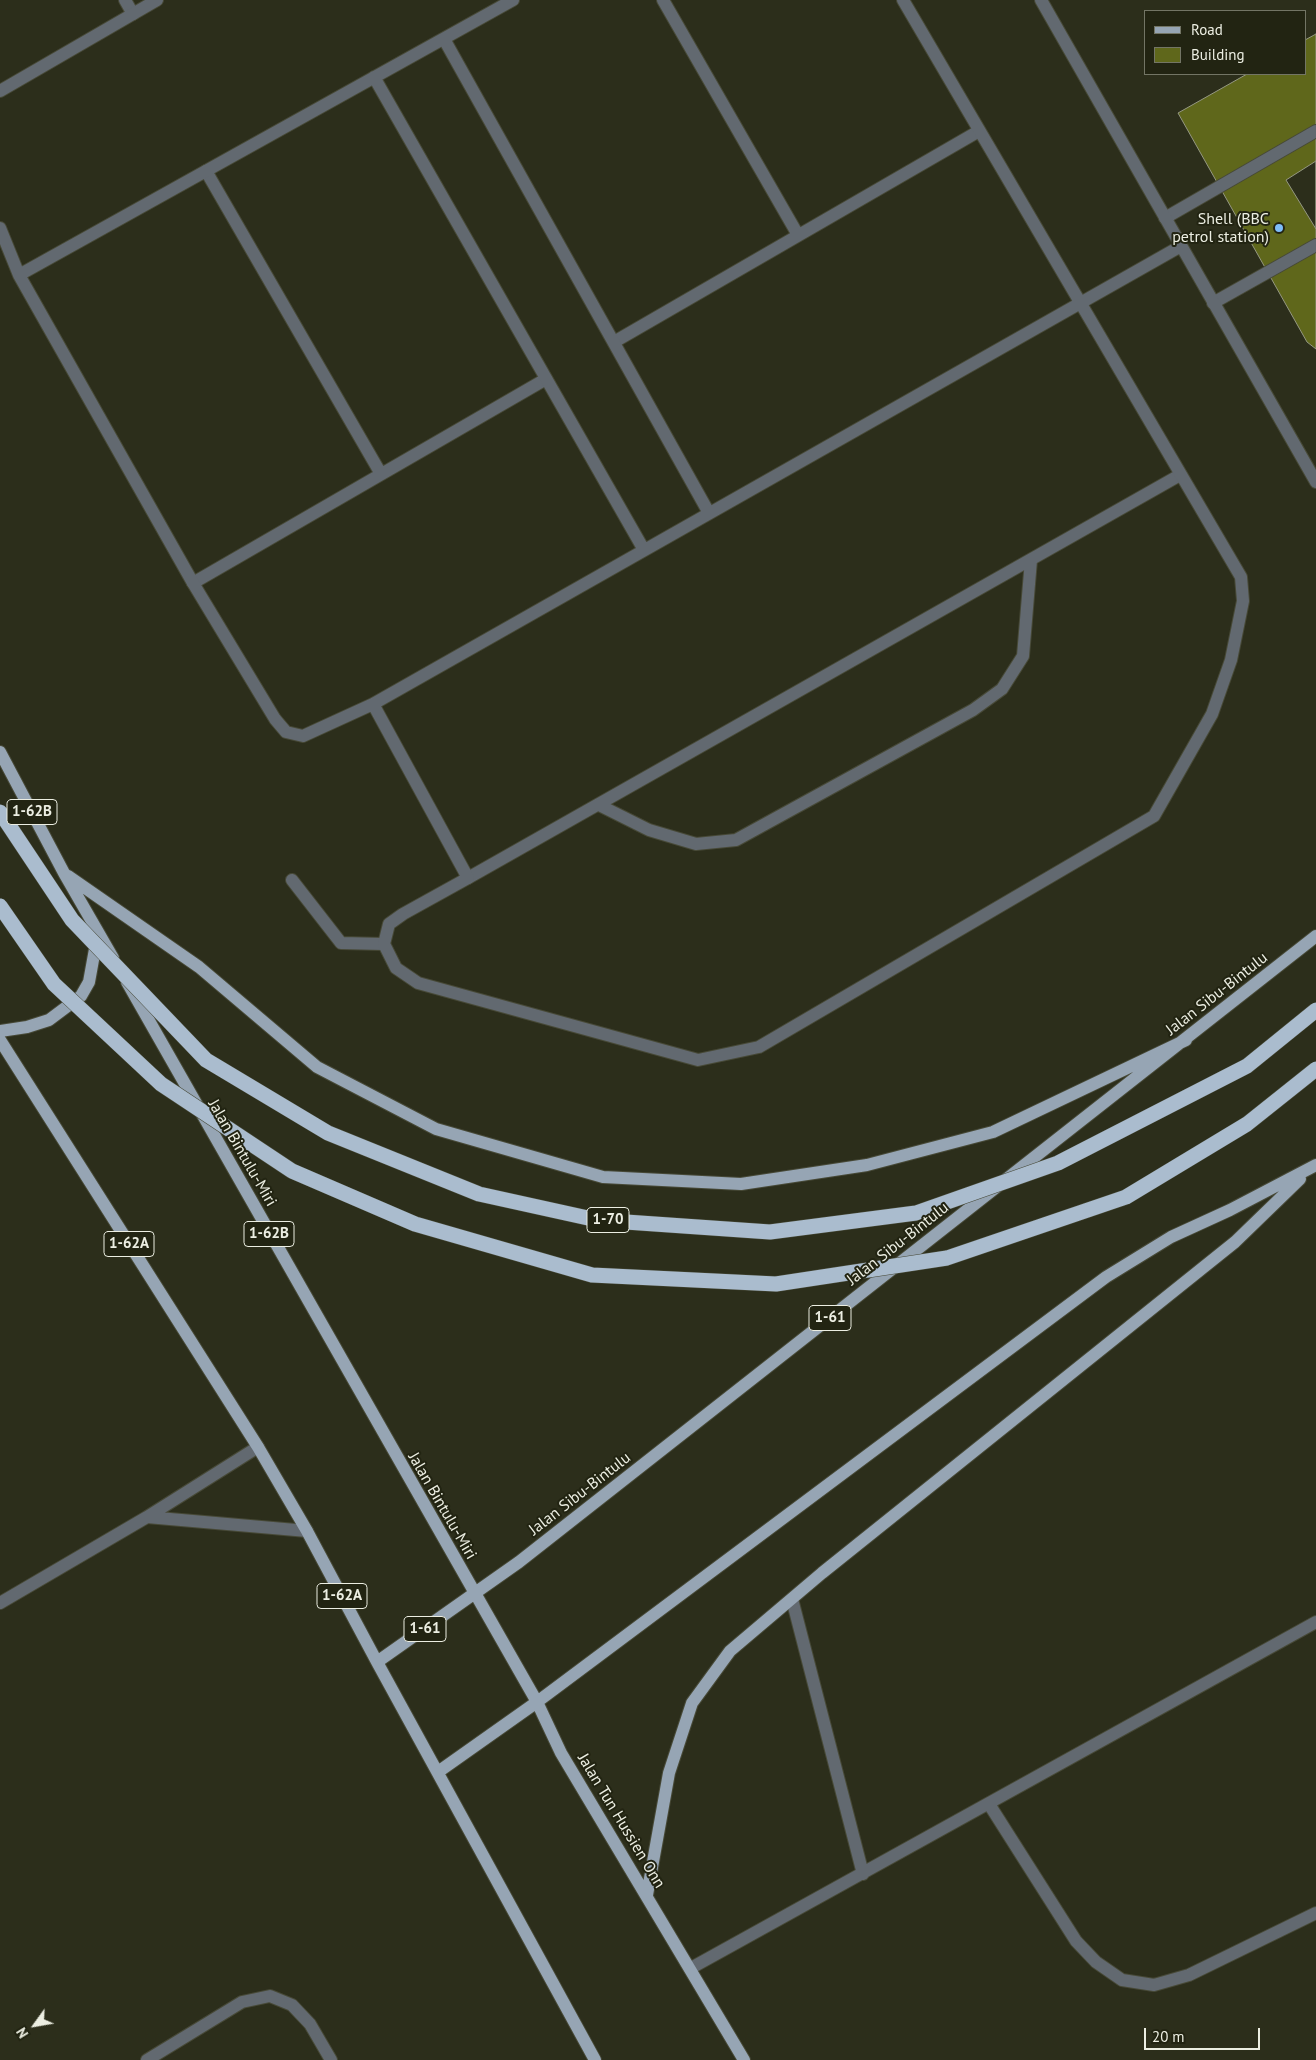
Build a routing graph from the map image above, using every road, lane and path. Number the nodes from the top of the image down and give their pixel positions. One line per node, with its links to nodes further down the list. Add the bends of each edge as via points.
1 (125, 0): 7 (street)
2 (157, 0): 7 (street)
3 (513, 0): 8 (street)
4 (663, 0): 16 (street)
5 (904, 0): 11 (street)
6 (1040, 0): 14 (street)
7 (133, 14): 10 (street)
8 (444, 39): 9 (street); 22 (street)
9 (374, 77): 13 (street); 23 (street)
10 (0, 91)
11 (979, 130): 16 (street); 21 (street)
12 (1316, 131): 14 (street)
13 (206, 171): 19 (street); 24 (street)
14 (1165, 218): 18 (street)
15 (0, 228): 19 (street)
16 (798, 235): 22 (street)
17 (1316, 245): 20 (street)
18 (1181, 246): 20 (street); 21 (street)
19 (19, 275): 30 (street)
20 (1213, 303): 26 (street)
21 (1080, 304): 25 (street); 27 (street)
22 (614, 342): 27 (street)
23 (546, 379): 24 (street); 28 (street)
24 (381, 474): 30 (street)
25 (1180, 475): 29 (street); 41 (street, via 1241,577 1243,601 1231,660 1212,714 1154,816 759,1047 698,1060 418,983 396,968)
26 (1316, 482)
27 (709, 513): 28 (street)
28 (644, 550): 31 (street)
29 (1030, 560): 33 (street); 33 (street, via 1023,656 1002,689 974,710 736,840 696,844 649,830)
30 (193, 582): 31 (street, via 286,732 303,736)
31 (373, 704): 36 (street)
32 (0, 752): 35 (main road, Jalan Bintulu-Miri / 1-62B)
33 (598, 805): 36 (street)
34 (0, 812): 42 (highway, 1-70, bridge, via 72,920 206,1060 328,1133 479,1194 597,1220 770,1232 916,1212 1058,1163 1247,1066)
35 (64, 873): 39 (main road, Jalan Bintulu-Miri / 1-62B); 45 (main road, via 200,967 318,1067 436,1129 603,1177 741,1184 867,1165 993,1132)
36 (468, 878): 41 (street, via 389,924)
37 (292, 880): 41 (street, via 341,943)
38 (0, 906): 46 (highway, bridge, via 54,984 162,1084 292,1171 415,1224 592,1274 776,1284 947,1258 1126,1197 1247,1124)
39 (98, 931): 43 (main road, via 89,982 81,996 49,1020); 51 (main road, Jalan Bintulu-Miri / 1-62B)
40 (1316, 936): 45 (main road, Jalan Sibu-Bintulu)
41 (384, 944)
42 (1316, 1010)
43 (0, 1031)
44 (0, 1040): 48 (main road, 1-62A)
45 (1186, 1040): 51 (main road, Jalan Sibu-Bintulu / 1-61)
46 (1316, 1069)
47 (1313, 1166): 52 (main road, via 1227,1248); 56 (main road, via 1170,1237 1106,1277)
48 (258, 1448): 49 (street); 50 (main road, 1-62A)
49 (147, 1517): 50 (street); 53 (street)
50 (307, 1530): 55 (main road, 1-62A)
51 (474, 1595): 55 (main road, Jalan Sibu-Bintulu / 1-61); 56 (main road, Jalan Tun Hussien Onn)
52 (792, 1599): 59 (street); 60 (main road, via 730,1651 692,1703 669,1773)
53 (0, 1603)
54 (1316, 1622): 58 (street)
55 (377, 1662): 57 (main road, 1-62A)
56 (536, 1702): 57 (main road); 60 (main road, Jalan Tun Hussien Onn, via 561,1753)
57 (438, 1772): 65 (main road)
58 (989, 1804): 59 (street); 61 (street, via 1076,1941 1096,1962 1122,1980 1154,1985 1189,1975)
59 (863, 1874): 62 (street)
60 (646, 1895): 62 (main road, Jalan Tun Hussien Onn)
61 (1316, 1913)
62 (690, 1968): 66 (main road, Jalan Tun Hussien Onn)
63 (147, 2060): 64 (street, via 242,2002 270,1996 292,2006 310,2024)
64 (331, 2060)
65 (594, 2060)
66 (744, 2060)

